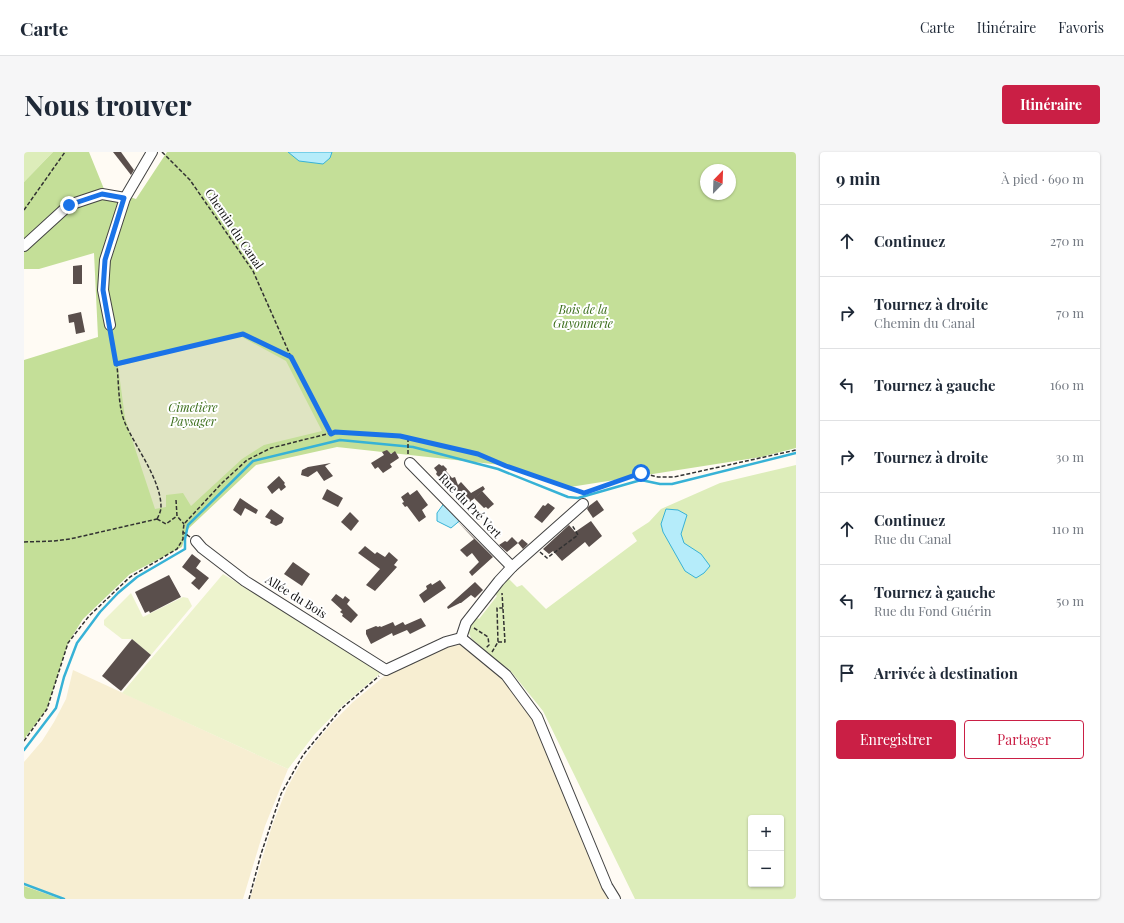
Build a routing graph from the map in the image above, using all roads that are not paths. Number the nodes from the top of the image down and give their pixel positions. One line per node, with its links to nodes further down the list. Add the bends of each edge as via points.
1 (152, 152): 2 (street)
2 (124, 198): 3 (street, via 102,194 69,205); 4 (street, via 105,260 103,290)
3 (24, 246)
4 (110, 325)
5 (409, 459): 8 (street, Rue du Pré Vert)
6 (583, 504): 8 (street)
7 (196, 541): 9 (street, Allée du Bois, via 245,581 386,670 446,642)
8 (512, 567): 9 (street, via 466,623)
9 (461, 638): 10 (street, via 506,675 537,717 607,886)
10 (615, 899)

